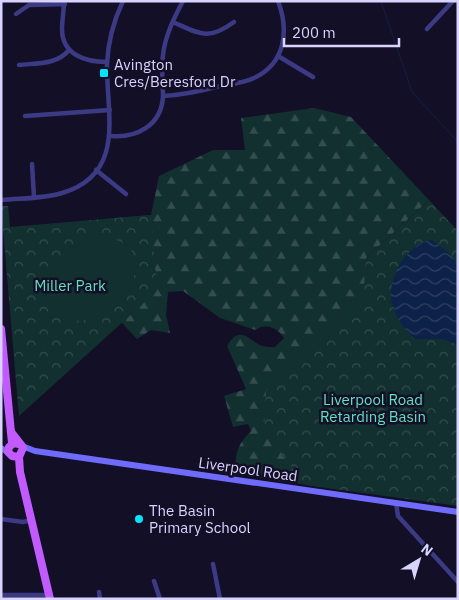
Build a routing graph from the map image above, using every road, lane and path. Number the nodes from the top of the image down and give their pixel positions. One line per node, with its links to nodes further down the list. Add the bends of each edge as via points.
1 (123, 1): 12 (street, via 112,31)
2 (184, 1): 7 (street)
3 (278, 1): 11 (street, via 285,30)
4 (453, 1): 9 (street)
5 (64, 3): 6 (street, via 29,5); 10 (street, via 62,34)
6 (16, 14)
7 (173, 22): 8 (street, via 210,35); 15 (street, via 163,54)
8 (234, 22)
9 (427, 29)
10 (69, 50): 12 (street, via 90,62); 13 (street, via 50,62)
11 (278, 56): 14 (street); 15 (street, via 270,67 252,79)
12 (107, 62): 16 (street)
13 (19, 64)
14 (313, 77)
15 (163, 96): 18 (street, via 157,116 144,130 129,136)
16 (110, 110): 17 (street); 18 (street)
17 (24, 116)
18 (111, 136): 20 (street)
19 (32, 164): 22 (street)
20 (96, 170): 21 (street); 22 (street, via 78,186 62,193)
21 (126, 194)
22 (34, 197): 23 (street)
23 (1, 200)
24 (1, 329): 25 (main road)
25 (13, 449): 26 (main road, Liverpool Road); 29 (main road)
26 (396, 503): 27 (main road, Liverpool Road); 32 (street, via 398,516)
27 (458, 512)
28 (1, 520): 29 (street)
29 (32, 520): 35 (main road)
30 (213, 564): 38 (street)
31 (154, 581): 37 (street)
32 (458, 582)
33 (98, 592): 36 (street)
34 (1, 595): 35 (street)
35 (50, 597)
36 (100, 599)
37 (160, 599)
38 (220, 599)

